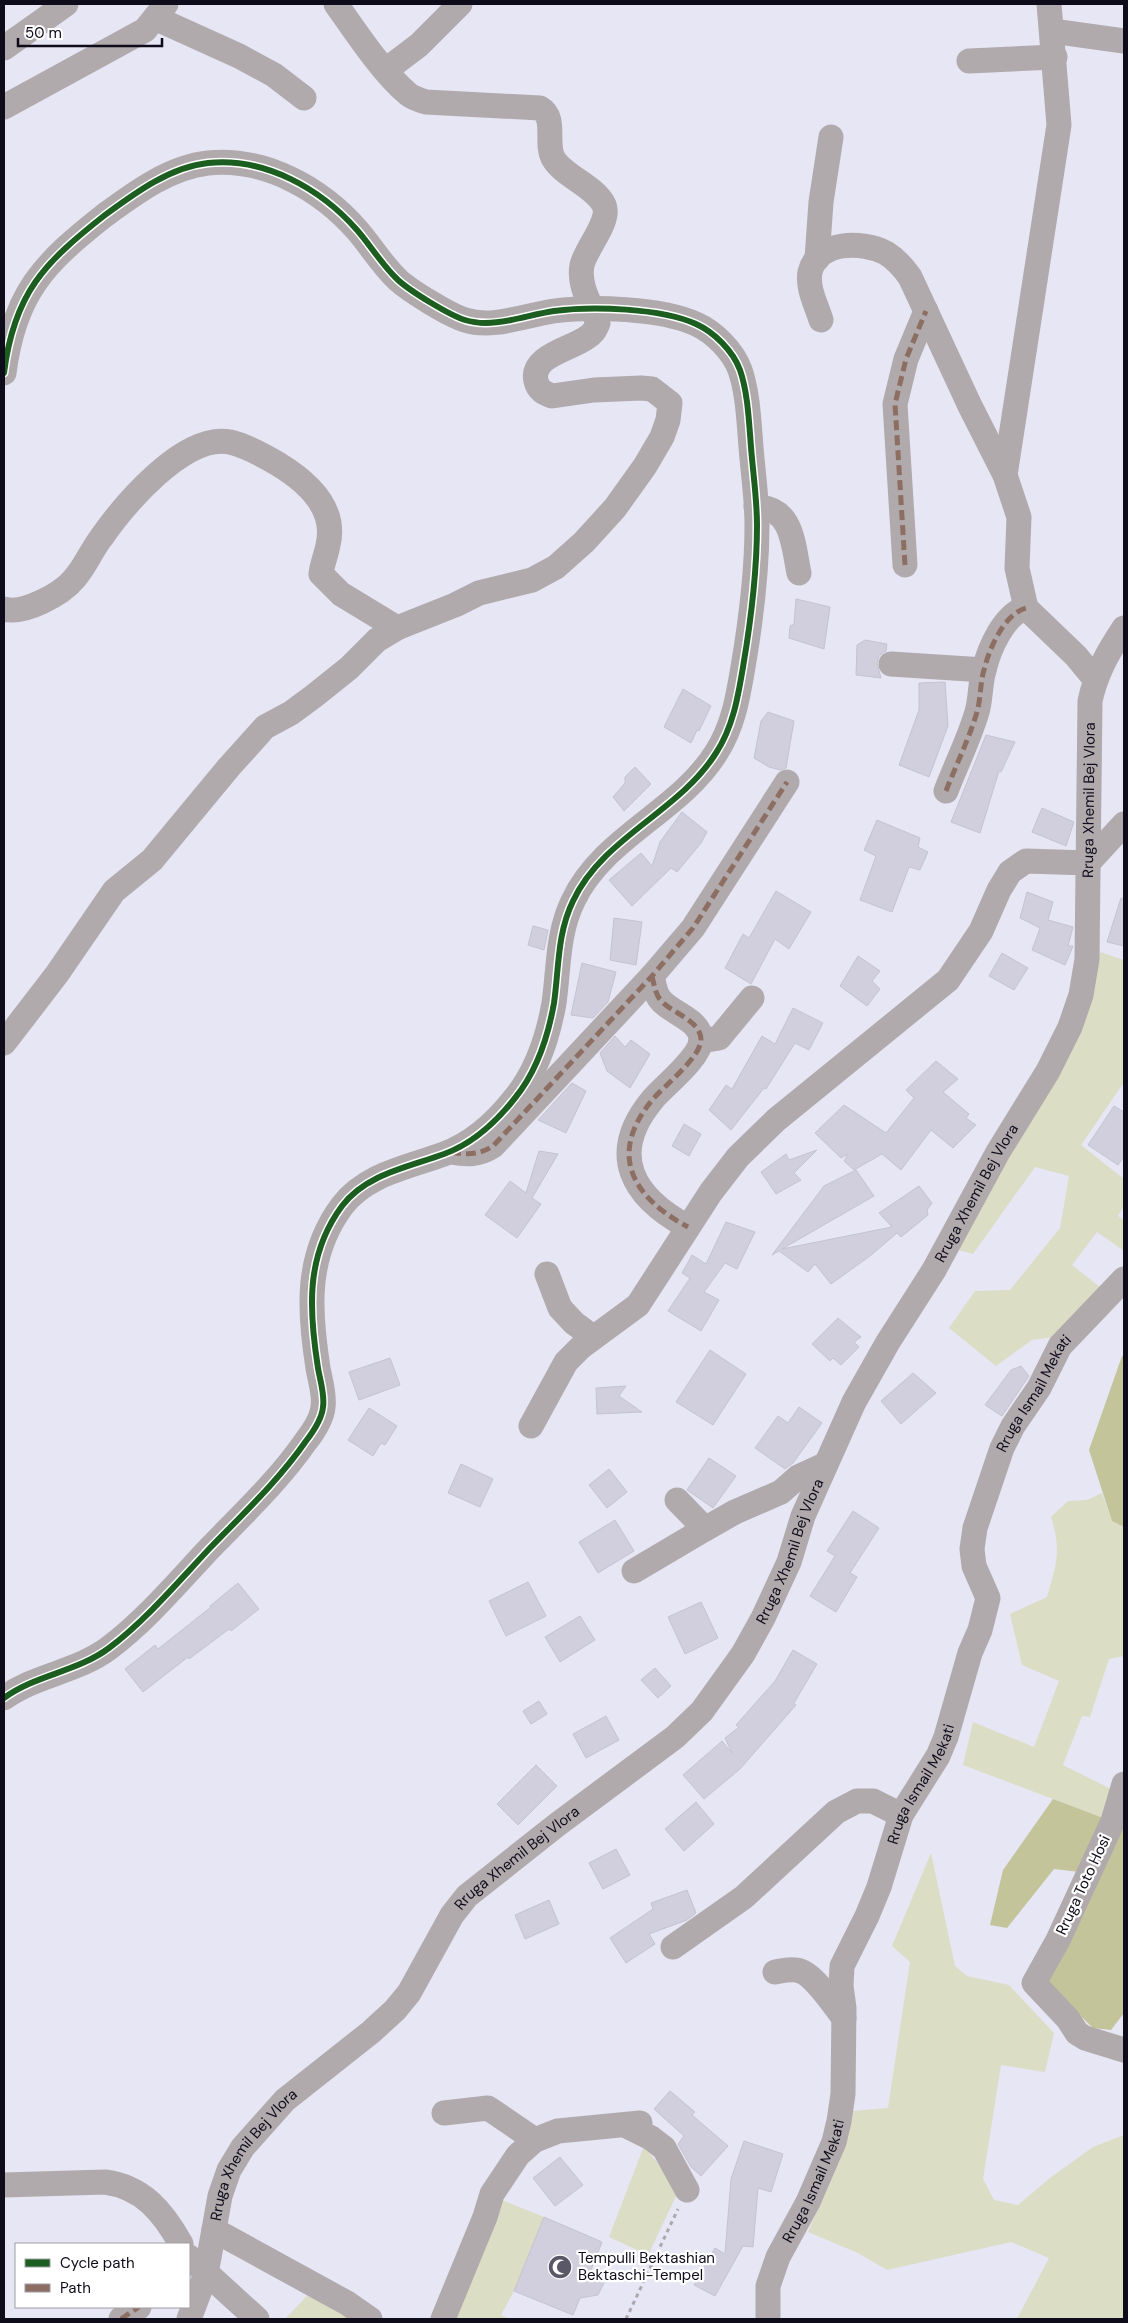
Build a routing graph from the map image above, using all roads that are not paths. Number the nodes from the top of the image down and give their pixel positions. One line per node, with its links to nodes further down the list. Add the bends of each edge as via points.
1 (66, 4): 8 (street)
2 (336, 4): 11 (street)
3 (460, 4): 11 (street, via 419,45)
4 (1049, 4): 6 (street)
5 (161, 11): 12 (street, via 274,75); 13 (street, via 145,30)
6 (1052, 30): 7 (street); 9 (street)
7 (1124, 40)
8 (4, 48)
9 (1055, 57): 10 (street); 20 (street, via 1059,125)
10 (969, 61)
11 (386, 70): 16 (street, via 408,94 421,100 540,108 546,112 553,158 604,205 605,216 582,266 586,300)
12 (304, 98)
13 (4, 107)
14 (831, 136): 15 (street)
15 (817, 259): 17 (street, via 828,250 842,246 866,246 885,253 900,263 910,277); 18 (street, via 810,271 809,286)
16 (593, 309): 19 (street, via 560,310 486,323 466,321 401,283 340,211 290,178 259,167 205,163 151,183 128,198 42,271 29,290 10,332); 21 (street, via 633,310 696,324 730,352 740,370); 26 (street, via 598,323 594,332 539,365 534,375 536,385 552,396 627,387 652,389 662,395 670,403 668,420 645,466 615,508 556,567 532,580 479,593)
17 (926, 311): 20 (street); 22 (street, via 906,359 895,404)
18 (821, 320)
19 (4, 373)
20 (1005, 475): 24 (street, via 1019,517 1017,568)
21 (756, 507): 23 (street, via 768,507 784,518); 39 (street, via 749,632 737,702 728,732 702,772 626,838 587,877 573,900 564,925 554,1003 534,1070 495,1121)
22 (906, 565)
23 (799, 573)
24 (1026, 608): 29 (street, via 1007,620); 30 (street, via 1076,656)
25 (4, 609): 26 (street, via 11,611 28,607 56,595 74,580 136,493 164,468 190,450 209,443 229,442 257,452 308,484 329,524 321,574 341,594)
26 (398, 628): 38 (street, via 377,640 314,696 265,727 253,739 152,860 114,891)
27 (1124, 628): 30 (street, Rruga Xhemil Bej Vlora, via 1107,653)
28 (891, 664): 29 (street)
29 (984, 670): 32 (street, via 977,712)
30 (1095, 680): 34 (street, Rruga Xhemil Bej Vlora, via 1089,726)
31 (786, 782): 35 (street, via 694,928)
32 (946, 791)
33 (1124, 824): 34 (street)
34 (1088, 863): 40 (street, via 1026,861 1010,872 981,931 948,980 776,1120 738,1157); 45 (street, Rruga Xhemil Bej Vlora, via 1087,959 1081,995 1070,1027 934,1270 869,1375)
35 (652, 976): 37 (street, via 660,999 690,1021); 39 (street, via 493,1146 482,1154)
36 (752, 998): 37 (street, via 719,1038)
37 (701, 1041): 40 (street, via 696,1052 639,1119 628,1157 640,1189 671,1218)
38 (4, 1043)
39 (451, 1152): 49 (street, via 385,1174 356,1191 331,1224 321,1248 310,1298 323,1409 302,1447 152,1609 108,1649 78,1666 17,1688)
40 (688, 1227): 43 (street, via 638,1305)
41 (547, 1274): 43 (street, via 560,1308)
42 (1124, 1279): 51 (street, Rruga Ismail Mekati, via 1060,1346 1039,1388 1002,1448 975,1528 972,1549 974,1566 988,1598 980,1630 938,1756)
43 (593, 1337): 44 (street, via 566,1362)
44 (531, 1426)
45 (826, 1464): 47 (street, via 798,1477 780,1492); 60 (street, Rruga Xhemil Bej Vlora, via 763,1618 743,1654 702,1711 675,1737 467,1896 452,1915 409,1993 395,2010 285,2100 243,2147 229,2170)
46 (677, 1500): 47 (street)
47 (705, 1529): 48 (street)
48 (634, 1571)
49 (4, 1698)
50 (1124, 1784): 55 (street, Rruga Toto Hosi, via 1113,1821 1058,1940 1034,1982 1077,2033)
51 (901, 1815): 52 (street, via 872,1800 857,1801 836,1812 744,1897); 54 (street, Rruga Ismail Mekati, via 879,1887 842,1966)
52 (673, 1947)
53 (775, 1972): 54 (street, via 796,1970 805,1973)
54 (844, 2018): 69 (street, Rruga Ismail Mekati, via 843,2094 834,2142 808,2202 778,2256 768,2286)
55 (1124, 2050)
56 (444, 2113): 57 (street, via 488,2108)
57 (535, 2140): 59 (street, via 558,2131 632,2124 664,2148); 68 (street, via 518,2155 492,2194)
58 (4, 2185): 61 (street, via 121,2184 140,2194 157,2210)
59 (687, 2190)
60 (214, 2230): 62 (street, Rruga Xhemil Bej Vlora); 67 (street)
61 (181, 2243)
62 (191, 2261): 63 (street, Rruga Xhemil Bej Vlora); 66 (street)
63 (190, 2290)
64 (138, 2308): 65 (street)
65 (121, 2319)
66 (257, 2319)
67 (370, 2319)
68 (443, 2319)
69 (768, 2319)

